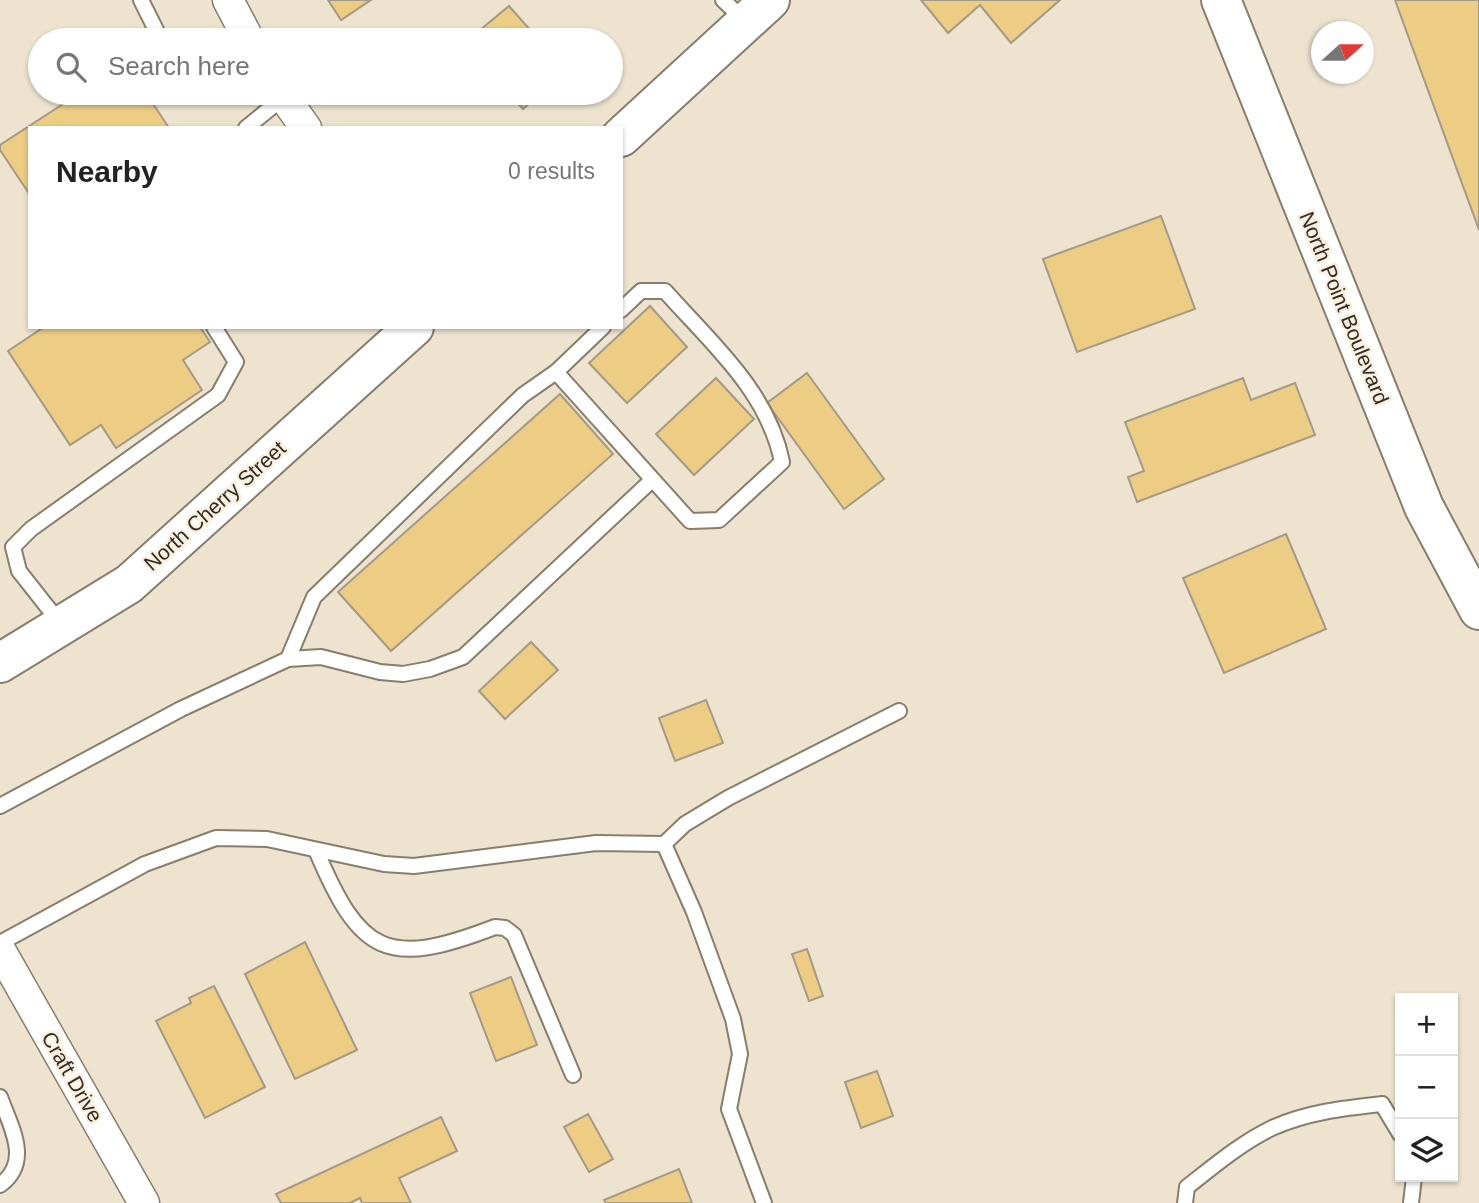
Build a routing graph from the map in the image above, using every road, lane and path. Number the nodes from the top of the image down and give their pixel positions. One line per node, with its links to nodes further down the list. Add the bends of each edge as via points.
1 (141, 0): 5 (lane)
2 (228, 0): 6 (street)
3 (1221, 0): 18 (main road, North Point Boulevard, via 1424,507)
4 (746, 7): 11 (main road)
5 (155, 28)
6 (243, 28)
7 (272, 105): 9 (lane)
8 (290, 105): 10 (street)
9 (248, 126)
10 (305, 126)
11 (623, 135)
12 (623, 308): 17 (lane, via 641,291 665,291 757,395 776,434 782,461 719,520 690,521)
13 (215, 329): 19 (lane, via 236,362 218,395 31,529 13,547 19,572)
14 (412, 329): 19 (main road, North Cherry Street, via 129,583)
15 (601, 329): 16 (lane)
16 (556, 372): 17 (lane); 20 (lane, via 523,395 314,597)
17 (652, 480): 20 (lane, via 464,657 403,674 321,657)
18 (1479, 610)
19 (61, 624): 21 (main road, North Cherry Street)
20 (288, 659): 23 (lane, via 181,709)
21 (0, 663)
22 (899, 711): 24 (lane, via 728,798 685,824)
23 (0, 806)
24 (664, 844): 25 (lane, via 596,843 414,866); 34 (lane, via 733,1019 740,1054 729,1109)
25 (316, 850): 26 (lane, via 240,836 184,847); 28 (lane, via 351,921 372,941 396,948 431,948 495,928 514,935)
26 (0, 943)
27 (0, 950): 33 (street, Craft Drive)
28 (573, 1075)
29 (0, 1097): 32 (lane, via 19,1156 13,1174)
30 (1395, 1126): 35 (lane, via 1382,1104 1320,1113 1272,1128 1187,1187)
31 (1413, 1182): 36 (lane)
32 (0, 1185)
33 (144, 1203)
34 (764, 1203)
35 (1185, 1203)
36 (1411, 1203)

